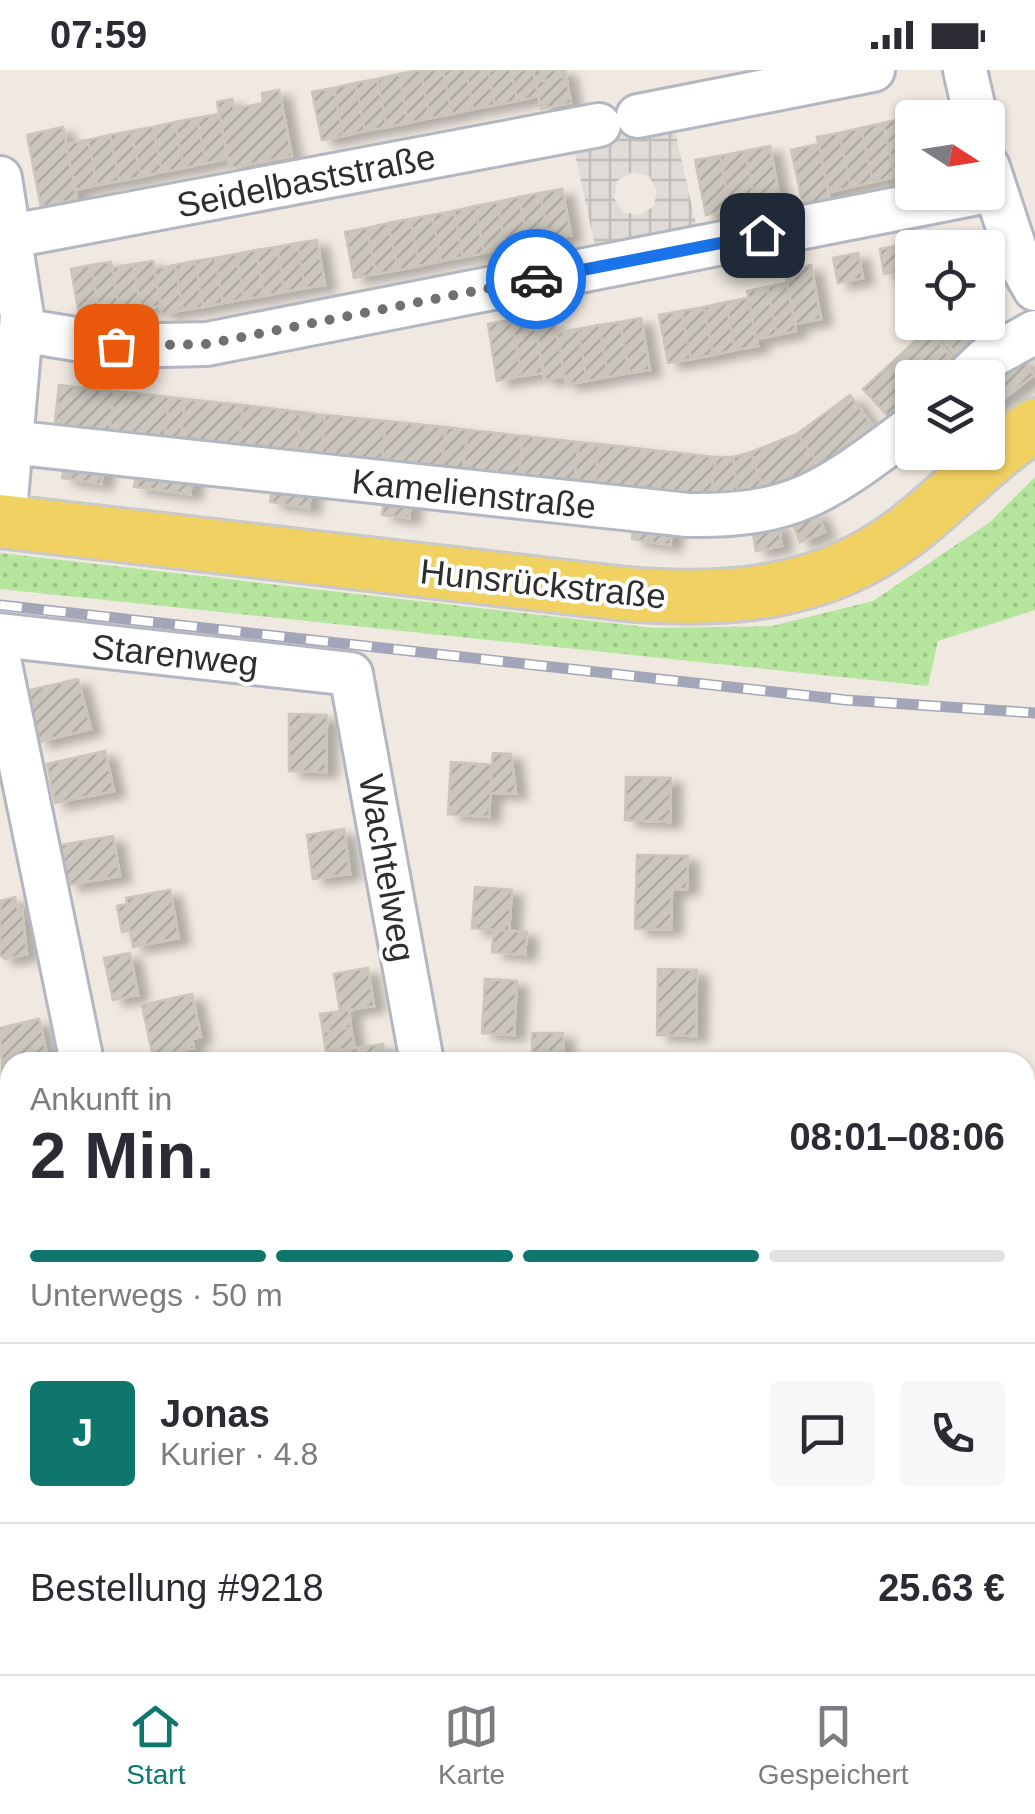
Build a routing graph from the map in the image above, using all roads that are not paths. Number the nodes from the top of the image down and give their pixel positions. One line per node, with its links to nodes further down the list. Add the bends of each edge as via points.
1 (873, 70): 7 (street, Seidelbaststraße)
2 (965, 70): 3 (street)
3 (972, 100)
4 (0, 178): 7 (street)
5 (895, 206): 9 (street, via 207,344 116,346)
6 (999, 210): 8 (street)
7 (12, 236): 9 (street)
8 (1035, 289)
9 (22, 330): 14 (street)
10 (1035, 332): 11 (street)
11 (985, 360)
12 (1035, 425): 15 (main road, Hunsrückstraße, via 902,534 853,564 804,586 744,596 626,594)
13 (895, 440): 14 (street, Kamelienstraße, via 840,481 744,516 688,516)
14 (6, 441): 15 (street)
15 (2, 522)
16 (0, 635): 18 (street, Starenweg)
17 (0, 664): 19 (street)
18 (351, 674): 20 (street, Wachtelweg)
19 (80, 1052)
20 (420, 1052)

